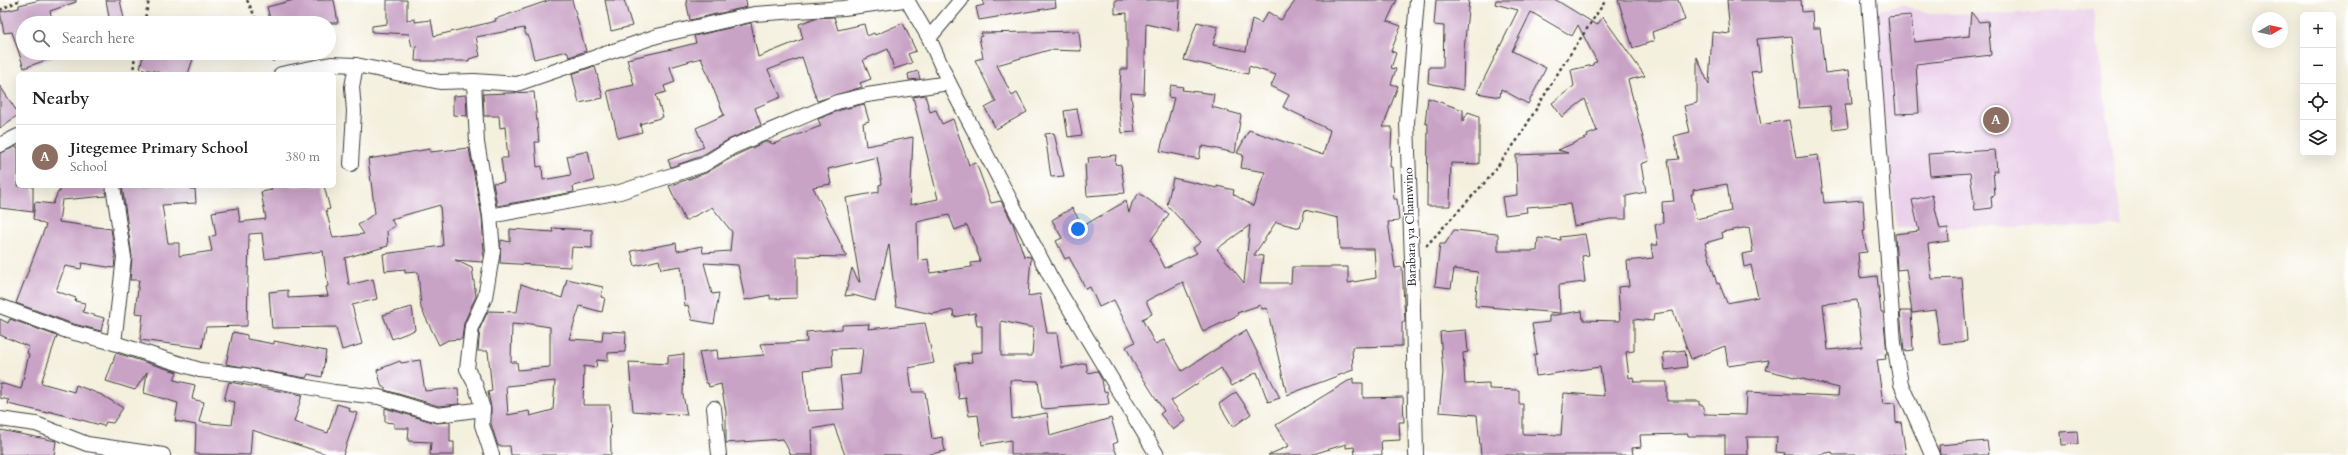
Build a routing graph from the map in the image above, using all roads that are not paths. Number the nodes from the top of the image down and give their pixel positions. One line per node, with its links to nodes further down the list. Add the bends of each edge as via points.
1 (904, 0): 9 (street, via 844,8 754,14 657,36 517,84)
2 (907, 0): 6 (street)
3 (961, 0): 6 (street)
4 (1417, 0): 25 (street, Barabara ya Chamwino, via 1407,123)
5 (1869, 0): 26 (street, via 1894,343 1901,384)
6 (929, 38): 10 (street)
7 (356, 65): 8 (street, via 331,64); 9 (street, via 440,82); 13 (street, via 352,88 354,111)
8 (291, 72)
9 (474, 81): 15 (street, via 477,143)
10 (949, 83): 15 (street, via 837,102 732,147 703,165 620,192); 24 (street, via 1050,276)
11 (16, 137): 12 (street)
12 (0, 145)
13 (351, 164)
14 (112, 188): 17 (street, via 124,257)
15 (490, 216): 19 (street, via 493,251 485,297 472,326 467,369)
16 (0, 306): 17 (street, via 67,331)
17 (114, 343): 19 (street, via 200,370 379,397 438,415)
18 (714, 408): 23 (street)
19 (483, 409): 22 (street, via 482,425)
20 (0, 419): 21 (street, via 36,424 87,444)
21 (163, 455)
22 (492, 455)
23 (719, 455)
24 (1157, 455)
25 (1416, 455)
26 (1932, 455)

